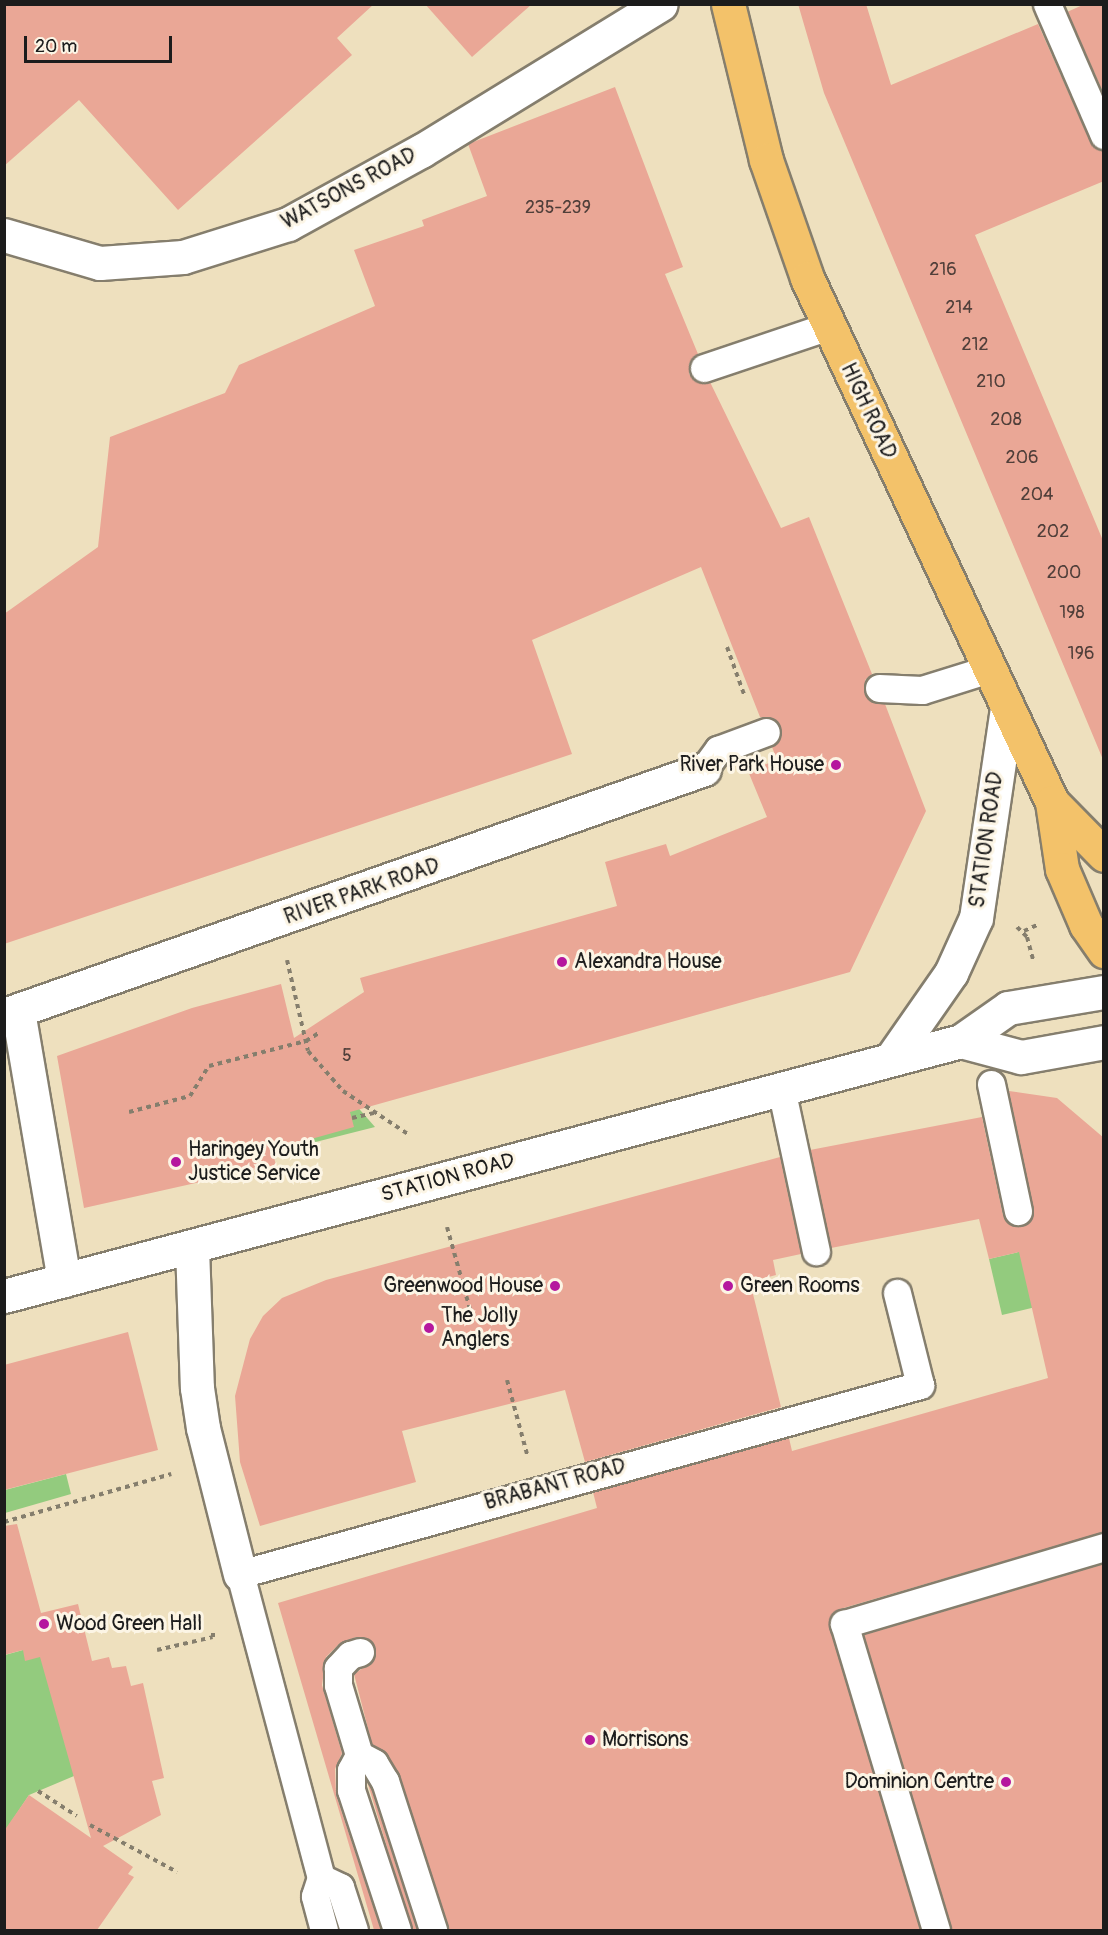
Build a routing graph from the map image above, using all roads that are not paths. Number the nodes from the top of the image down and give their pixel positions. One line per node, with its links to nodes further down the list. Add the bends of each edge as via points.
1 (661, 4): 5 (street, WATSONS ROAD, via 421,151 288,224 183,257 100,262)
2 (728, 4): 6 (main road, HIGH ROAD, via 766,160)
3 (1047, 4): 4 (lane)
4 (1104, 135)
5 (4, 235)
6 (829, 326): 7 (lane); 8 (main road, HIGH ROAD)
7 (704, 368)
8 (989, 669): 9 (lane, via 922,690); 10 (main road, HIGH ROAD)
9 (879, 688)
10 (1007, 706): 13 (main road, HIGH ROAD); 20 (street, STATION ROAD, via 976,918 951,973)
11 (766, 732): 12 (lane, via 718,750)
12 (704, 769): 17 (street, RIVER PARK ROAD)
13 (1052, 802): 14 (main road, HIGH ROAD); 15 (main road, HIGH ROAD, via 1062,869 1086,925)
14 (1104, 855)
15 (1104, 951)
16 (1104, 993): 18 (street, STATION ROAD, via 1008,1008)
17 (11, 1013): 26 (street, RIVER PARK ROAD)
18 (961, 1041): 19 (street, STATION ROAD, via 1021,1057); 20 (street, STATION ROAD)
19 (1104, 1042)
20 (891, 1059): 22 (street, STATION ROAD)
21 (991, 1084): 23 (lane)
22 (781, 1088): 24 (street, STATION ROAD); 25 (lane)
23 (1018, 1211)
24 (192, 1247): 26 (street, STATION ROAD); 30 (street, via 201,1418)
25 (816, 1251)
26 (64, 1280): 28 (street, STATION ROAD)
27 (897, 1293): 30 (lane, BRABANT ROAD, via 920,1385)
28 (4, 1296)
29 (1104, 1547): 38 (lane, via 844,1624)
30 (240, 1574): 33 (lane)
31 (360, 1652): 32 (lane, via 350,1655 338,1668 338,1685)
32 (359, 1755): 36 (lane, via 351,1770 351,1790); 37 (lane, via 374,1763 385,1781)
33 (321, 1878): 34 (lane, via 315,1896); 35 (lane, via 340,1887)
34 (324, 1930)
35 (354, 1930)
36 (397, 1930)
37 (433, 1930)
38 (936, 1930)

